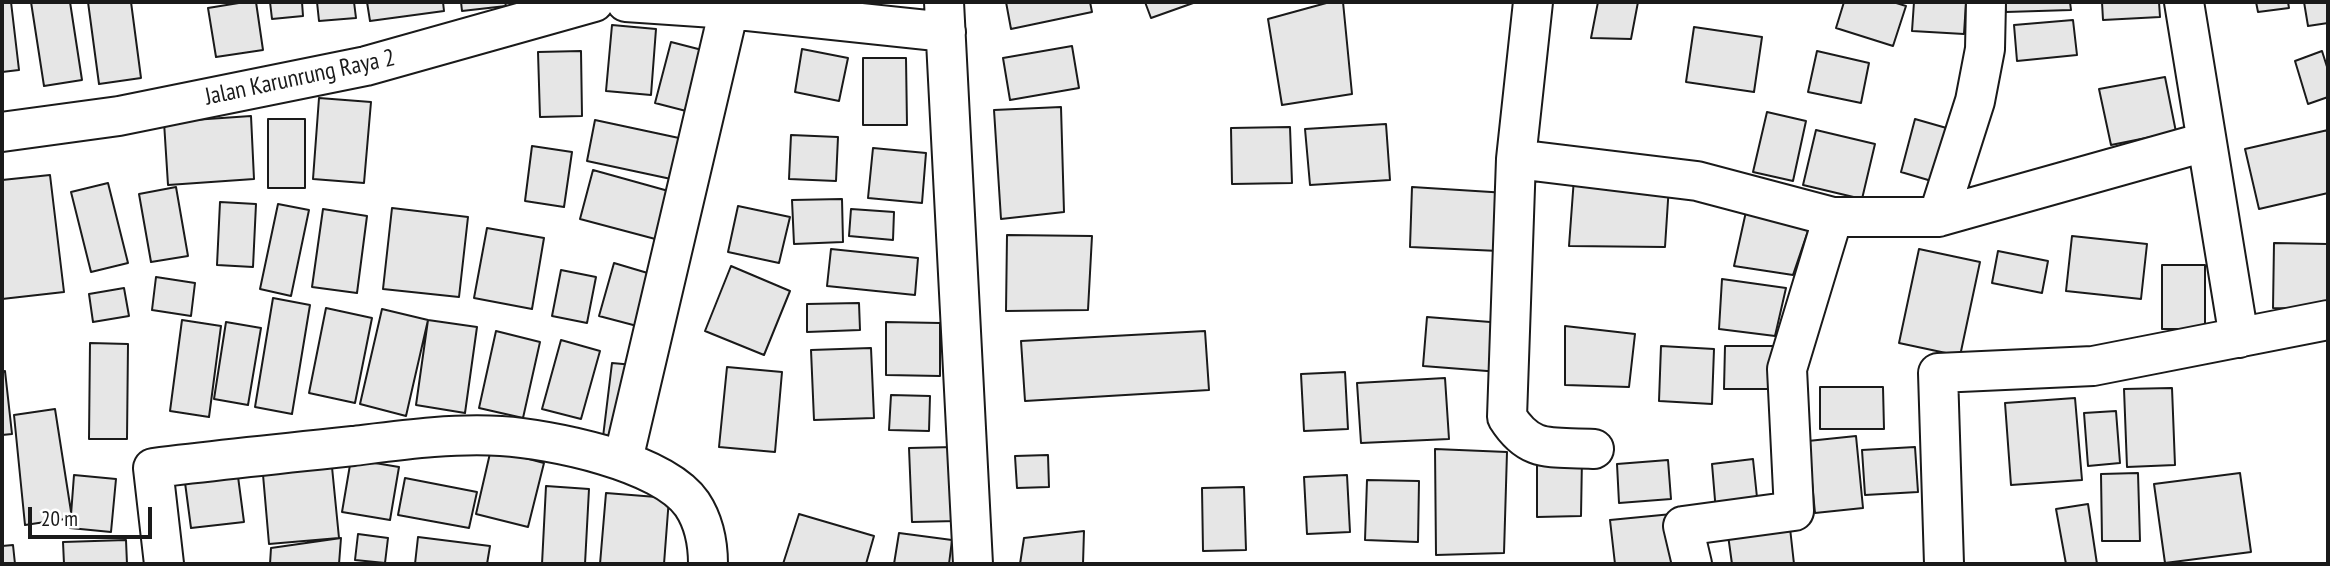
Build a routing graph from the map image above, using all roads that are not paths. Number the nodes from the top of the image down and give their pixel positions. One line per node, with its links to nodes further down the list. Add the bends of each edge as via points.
1 (594, 2): 8 (street, Jalan Karunrung Raya 2, via 366,66 118,116)
2 (626, 2): 6 (street)
3 (1533, 2): 10 (street)
4 (1986, 2): 12 (street, via 1985,49 1975,101)
5 (2184, 2): 9 (street)
6 (729, 9): 7 (street); 16 (street)
7 (945, 17): 19 (street)
8 (2, 132)
9 (2205, 142): 12 (street); 14 (street)
10 (1516, 159): 11 (street, via 1697,181); 15 (street, via 1507,416 1519,436 1531,444)
11 (1833, 217): 12 (street); 20 (street, via 1787,369 1794,511 1684,526)
12 (1938, 217)
13 (2328, 320): 14 (street)
14 (2239, 338): 21 (street, via 2093,366 1938,373)
15 (1594, 449)
16 (623, 460): 17 (street, via 568,446 489,436 429,437 153,468); 18 (street, via 668,484 690,502 703,526)
17 (164, 564)
18 (708, 564)
19 (973, 564)
20 (1692, 564)
21 (1944, 564)

